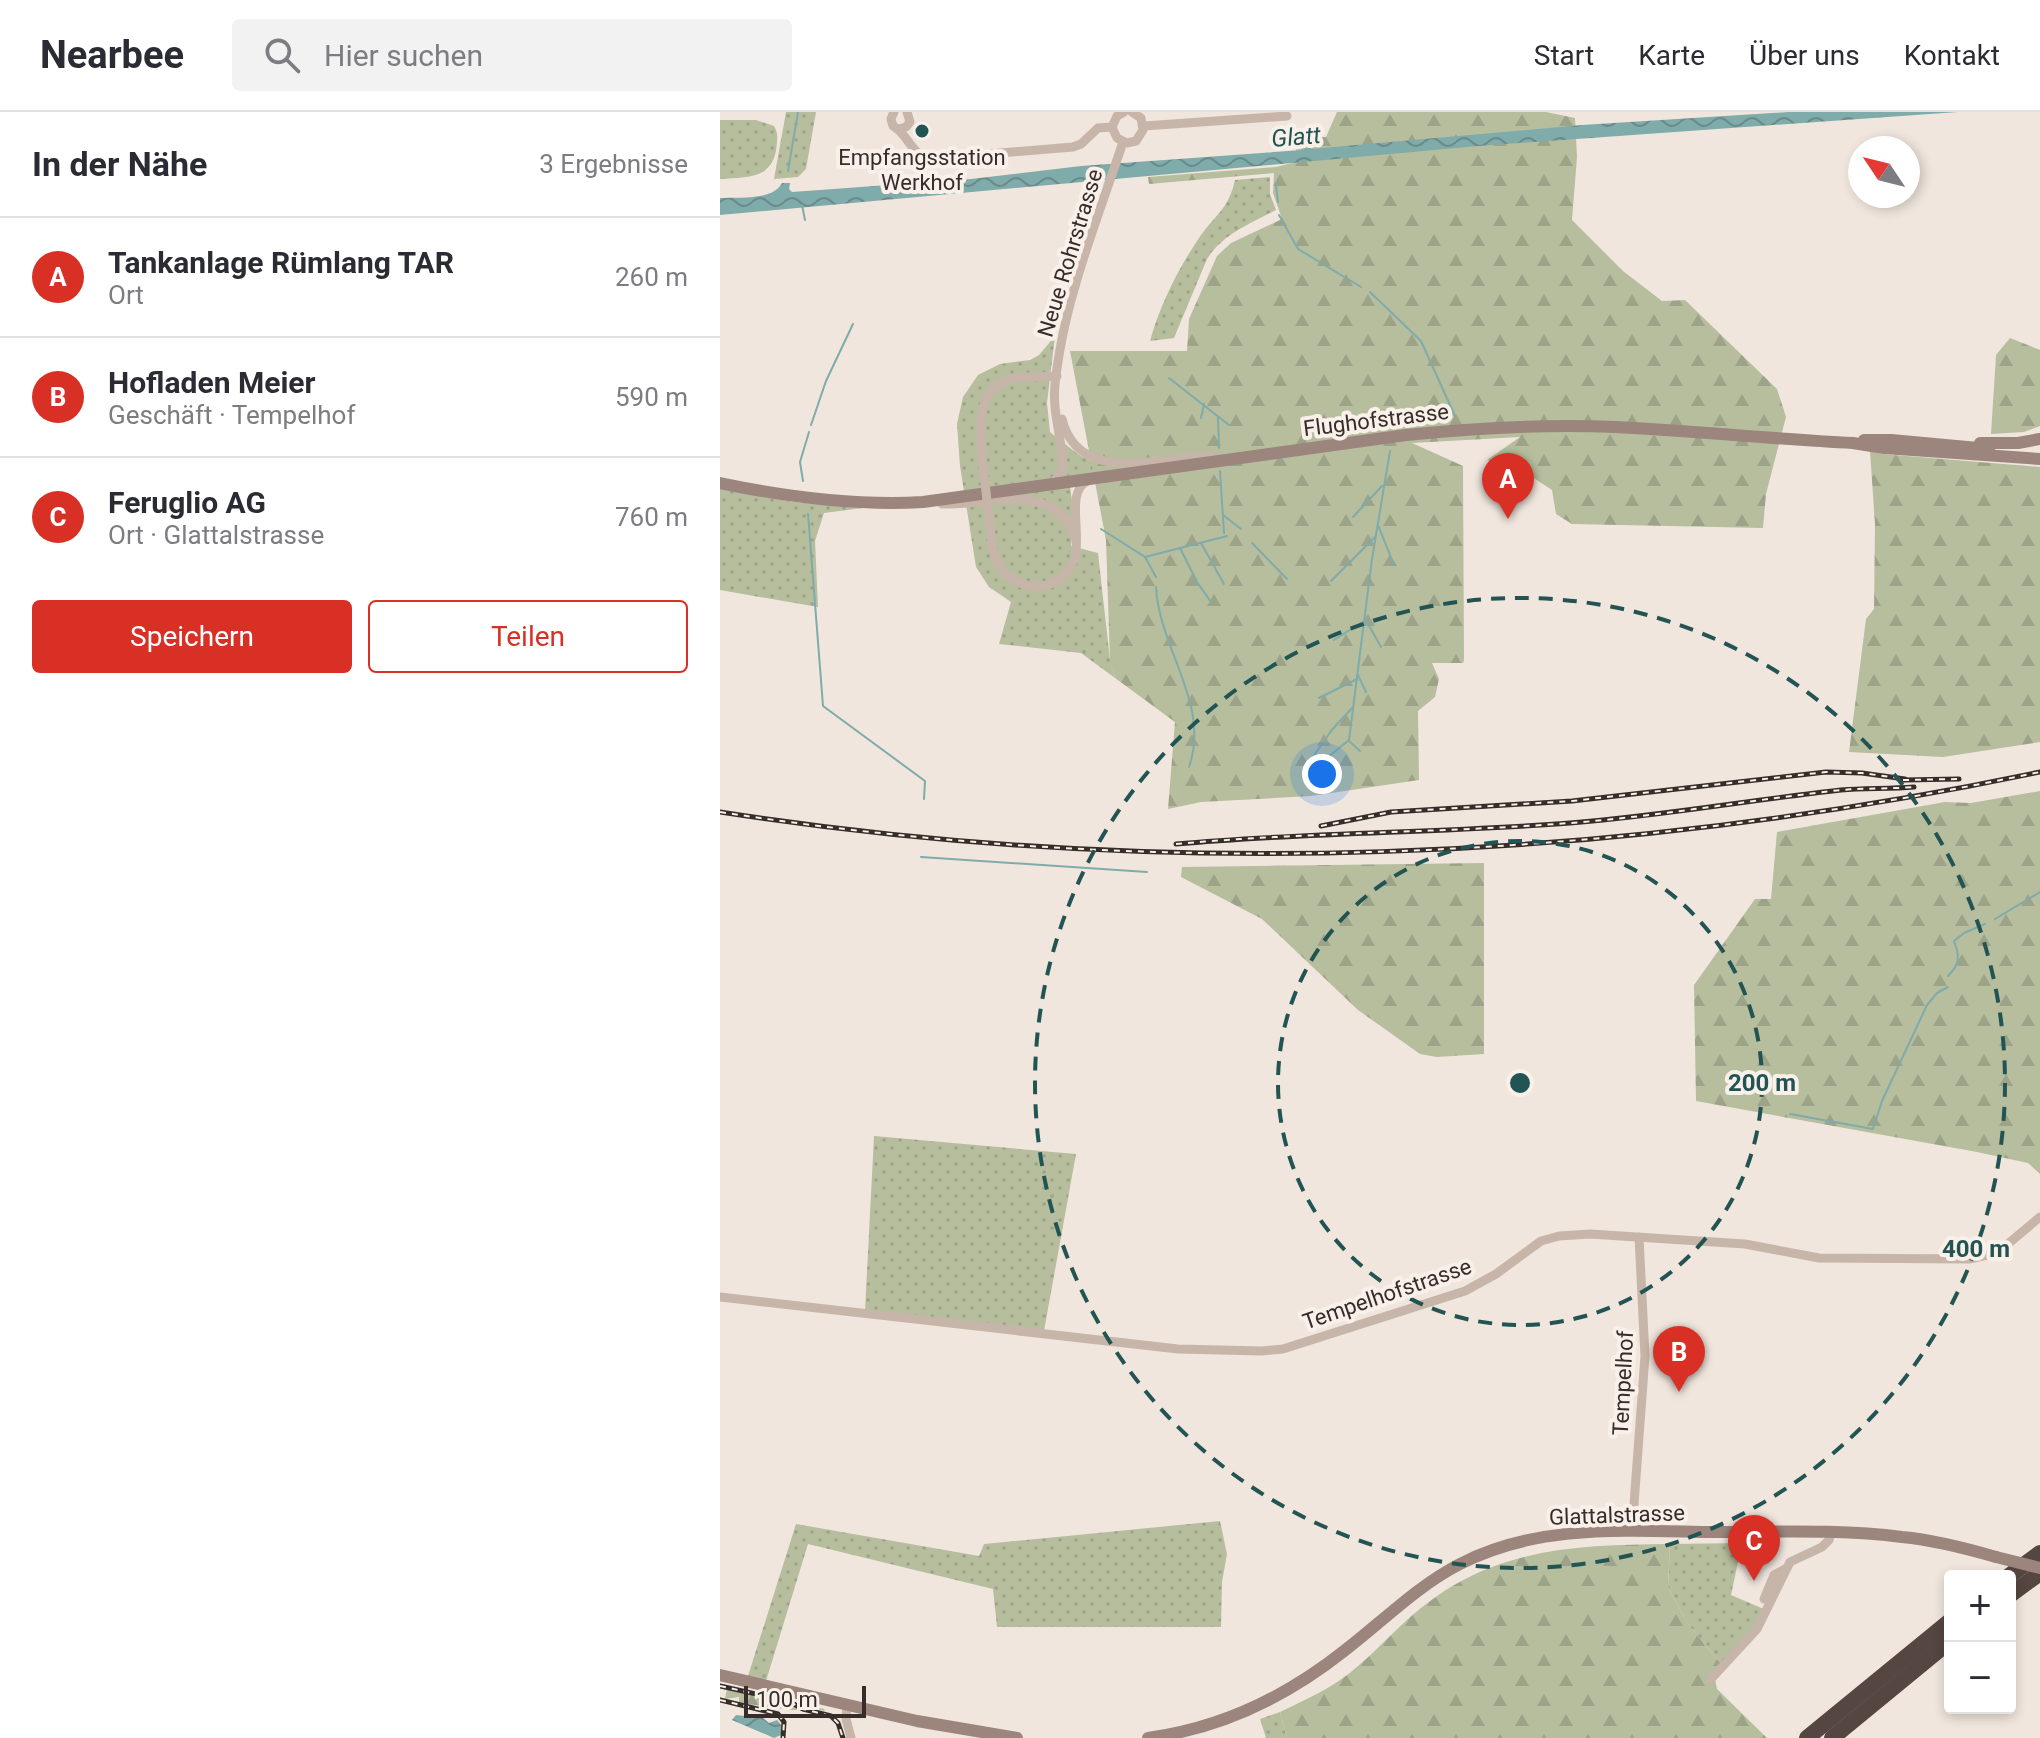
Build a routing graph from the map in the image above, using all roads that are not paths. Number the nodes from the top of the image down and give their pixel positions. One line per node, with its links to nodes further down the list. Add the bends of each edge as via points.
1 (894, 112): 8 (street, via 892,123)
2 (907, 112): 8 (street, via 910,122)
3 (1124, 112): 7 (street)
4 (1132, 112): 6 (street)
5 (1287, 116): 6 (street)
6 (1144, 126): 9 (street, via 1139,138)
7 (1112, 127): 8 (street, via 1098,128 1073,147 929,159 913,150); 9 (street)
8 (899, 129)
9 (1122, 146): 10 (street, Neue Rohrstrasse, via 1060,344)
10 (1057, 376): 15 (street, Neue Rohrstrasse, via 1063,424 1079,449 1094,459 1122,464); 19 (street, Neue Rohrstrasse, via 1063,465); 21 (street, bridge, via 1013,379 992,390 983,404 989,519 997,561 1025,586 1043,587 1063,577 1074,562)
11 (2040, 439): 13 (main road)
12 (1853, 443): 13 (main road, via 1869,439); 15 (main road, Flughofstrasse, via 1615,427 1473,428); 16 (main road, Flughofstrasse)
13 (1970, 445): 14 (main road)
14 (2040, 452)
15 (1236, 458): 17 (main road, Flughofstrasse)
16 (2040, 459)
17 (1096, 478): 19 (main road, Flughofstrasse); 21 (street, via 1076,492)
18 (720, 483): 20 (main road, Flughofstrasse, via 796,497)
19 (1051, 484): 20 (main road, Flughofstrasse)
20 (923, 502): 21 (street, via 1045,503 1066,519)
21 (1077, 543)
22 (2040, 1217): 23 (street, Tempelhofstrasse, via 1997,1253 1969,1259 1819,1258 1745,1244)
23 (1639, 1237): 24 (street, Tempelhofstrasse, via 1590,1234 1541,1241 1465,1291 1283,1349 1262,1351 1178,1349); 25 (street, Tempelhof, via 1645,1356)
24 (720, 1297)
25 (1632, 1531): 26 (main road, Glattalstrasse); 40 (main road, Glattalstrasse, via 1548,1536 1487,1552 1416,1592 1300,1685 1228,1719)
26 (1831, 1533): 28 (street, via 1822,1547 1797,1557); 30 (main road, Glattalstrasse, bridge, via 1913,1538)
27 (2040, 1553): 29 (highway)
28 (1785, 1569): 32 (street, via 1774,1575); 36 (street, via 1757,1629)
29 (2016, 1571)
30 (2040, 1571): 31 (highway)
31 (2016, 1590)
32 (1764, 1599)
33 (1944, 1626): 41 (highway)
34 (1949, 1642): 42 (highway)
35 (720, 1675): 37 (main road)
36 (1711, 1679)
37 (847, 1705): 38 (street); 39 (main road)
38 (851, 1738)
39 (1017, 1738)
40 (1148, 1738)
41 (1807, 1738)
42 (1832, 1738)

